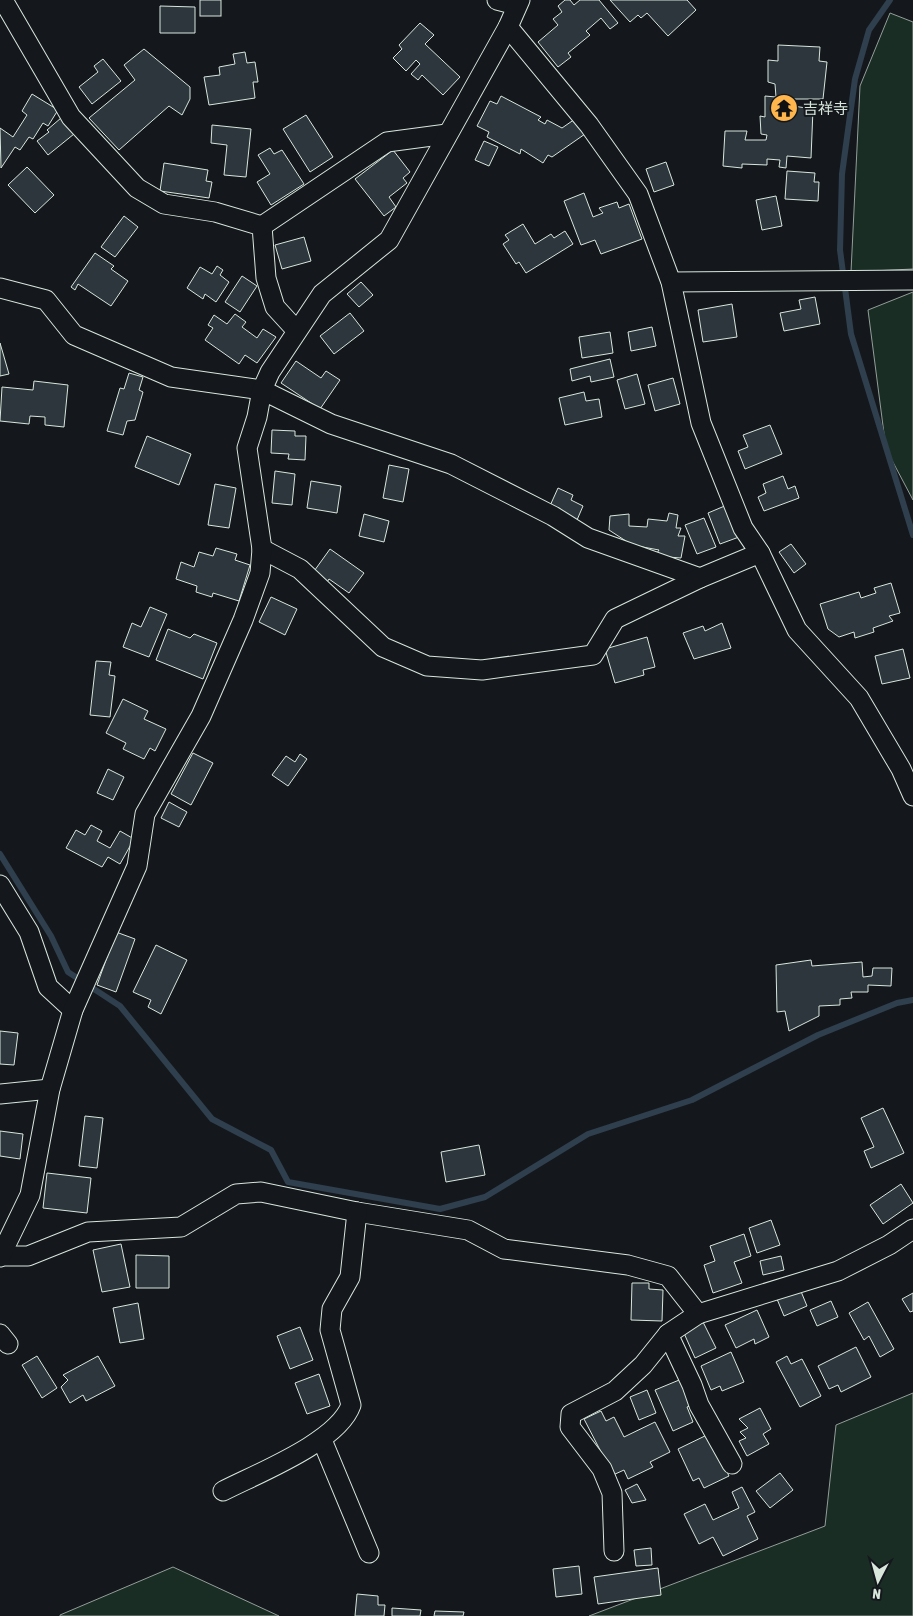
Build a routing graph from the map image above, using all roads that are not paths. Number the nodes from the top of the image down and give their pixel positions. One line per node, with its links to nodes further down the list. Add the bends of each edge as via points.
1 (2, 0): 6 (street, via 71,117 137,188 164,204 215,212)
2 (497, 0): 3 (street)
3 (518, 3): 4 (street)
4 (508, 28): 5 (street); 8 (street, via 589,125 638,194)
5 (447, 134): 6 (street, via 387,142); 10 (street, via 389,240 322,294)
6 (262, 226): 10 (street, via 266,278 275,307)
7 (913, 280): 8 (street)
8 (671, 282): 13 (street, via 701,422 743,528)
9 (0, 288): 11 (street, via 46,300 74,335 171,376)
10 (296, 330): 11 (street)
11 (262, 390): 12 (street, via 258,417 247,448); 14 (street, via 331,424 451,464 602,543)
12 (262, 549): 14 (street, via 300,570 383,647 427,666 482,670 593,655 615,619); 17 (street, via 260,573 243,620 201,716 145,814 138,866)
13 (760, 554): 14 (street); 15 (street, via 797,630 859,698 901,769)
14 (700, 578)
15 (913, 796)
16 (0, 885): 17 (street, via 29,932 48,987)
17 (73, 1010): 18 (street)
18 (50, 1089): 19 (street); 22 (street, via 30,1195)
19 (0, 1094)
20 (357, 1212): 22 (street, via 261,1192 236,1194 181,1227 88,1232 28,1256); 23 (street, via 468,1230 504,1249 628,1265 668,1276); 25 (street, via 350,1277 332,1309 330,1330 351,1405 347,1414)
21 (913, 1229): 23 (street, via 838,1271)
22 (0, 1256)
23 (698, 1314): 24 (street)
24 (668, 1334): 26 (street, via 699,1405); 28 (street, via 643,1365 615,1390 571,1414 570,1427 602,1469 612,1492)
25 (322, 1440): 27 (street); 29 (street)
26 (732, 1464)
27 (223, 1490)
28 (614, 1550)
29 (369, 1553)

